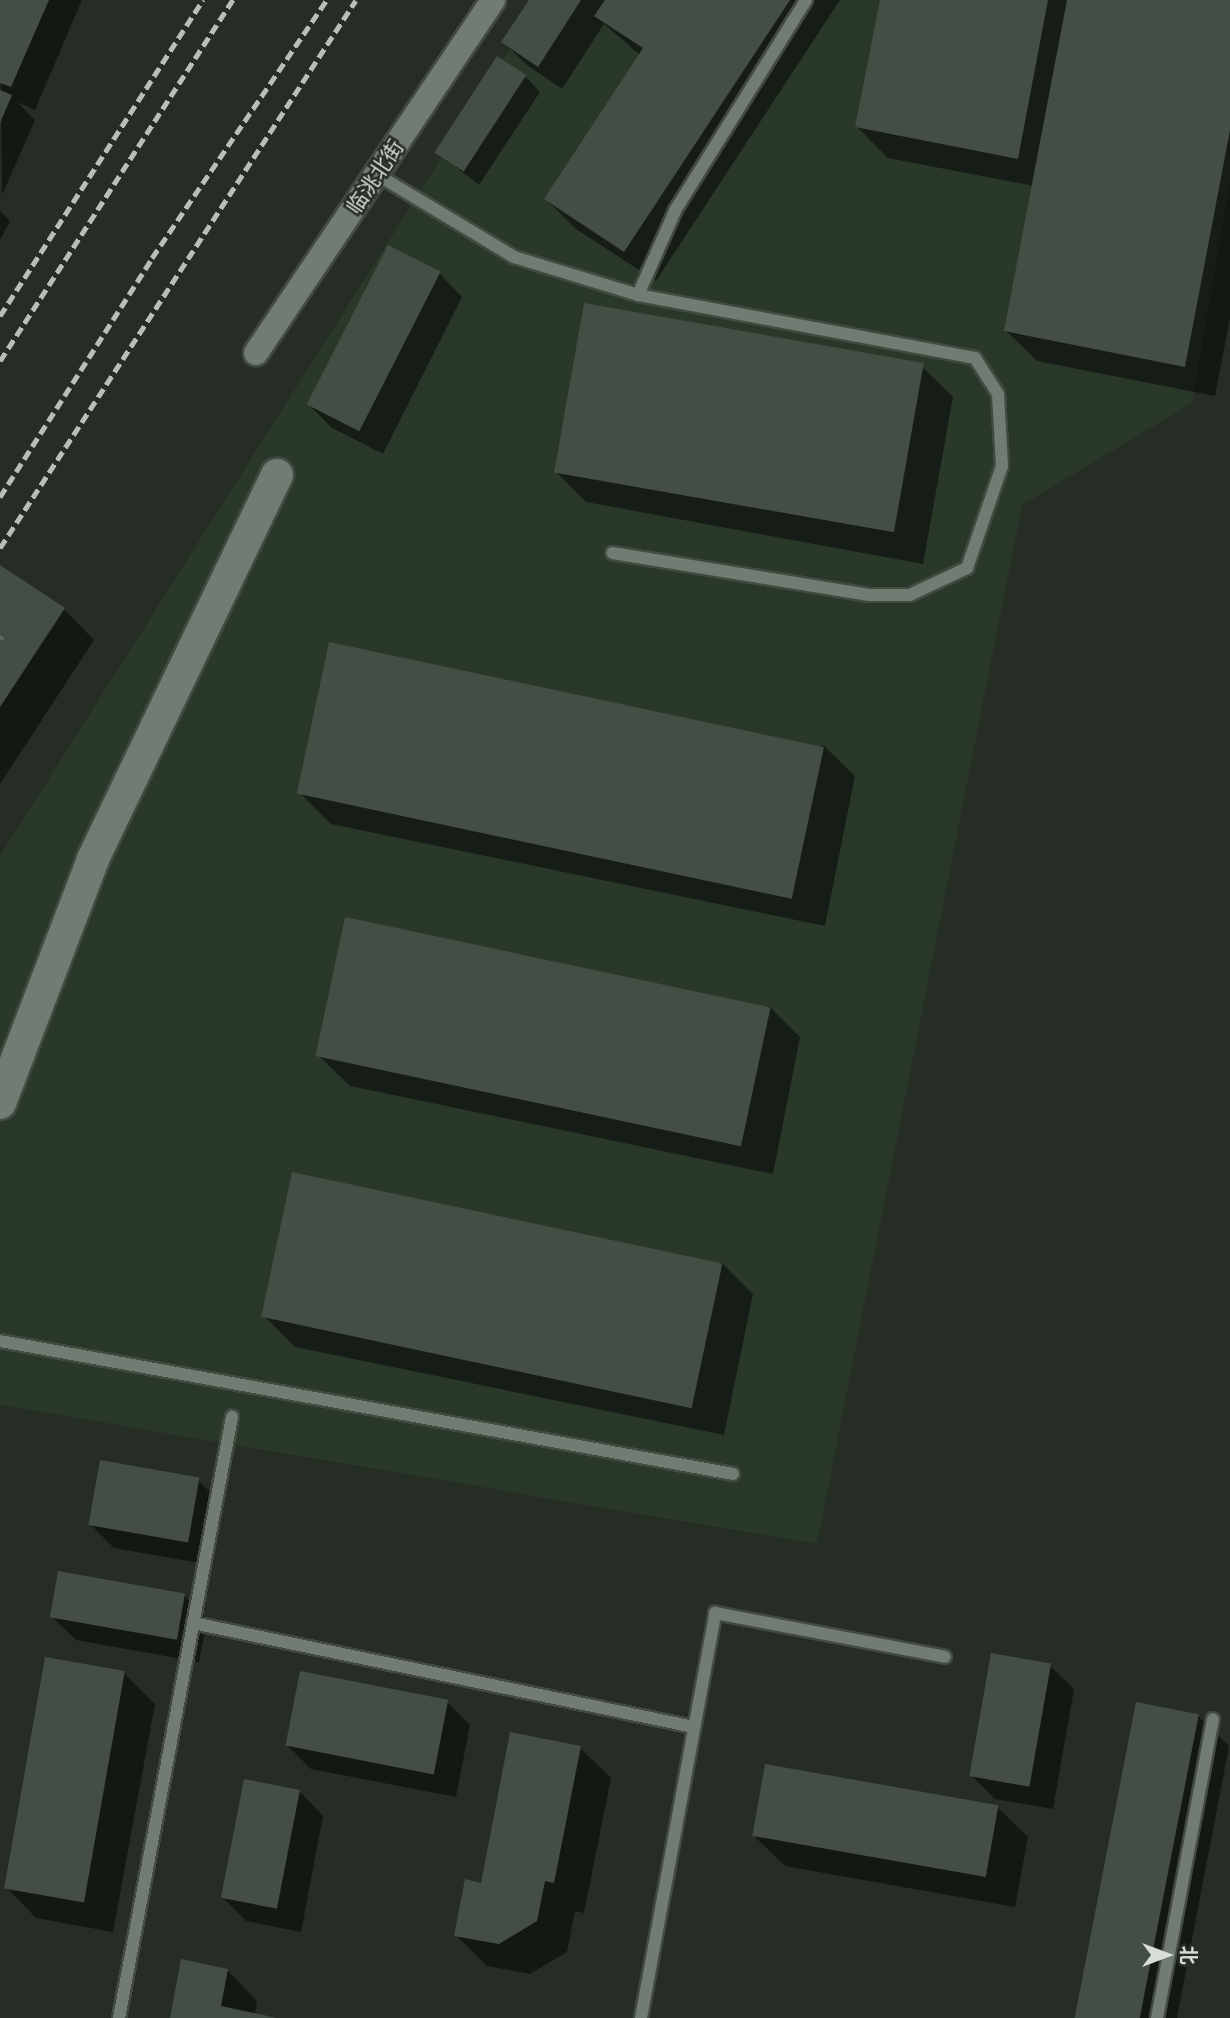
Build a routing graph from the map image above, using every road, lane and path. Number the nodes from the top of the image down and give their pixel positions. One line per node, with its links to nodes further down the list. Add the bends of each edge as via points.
1 (493, 0): 3 (street, 临洮北街)
2 (806, 0): 4 (lane, via 676,209)
3 (376, 174): 4 (lane, via 514,257); 5 (street, 临洮北街)
4 (638, 295): 7 (lane, via 975,358 998,394 1002,467 967,568 910,595 869,595)
5 (257, 354)
6 (277, 475): 10 (street, via 93,859)
7 (612, 552)
8 (4, 632): 9 (path)
9 (0, 639)
10 (0, 1103)
11 (0, 1341): 13 (lane)
12 (232, 1417): 14 (lane)
13 (733, 1474)
14 (193, 1623): 17 (lane); 18 (lane)
15 (945, 1657): 17 (lane, via 715,1613)
16 (1213, 1719): 20 (lane)
17 (694, 1727): 19 (lane)
18 (119, 2018)
19 (641, 2018)
20 (1157, 2018)

